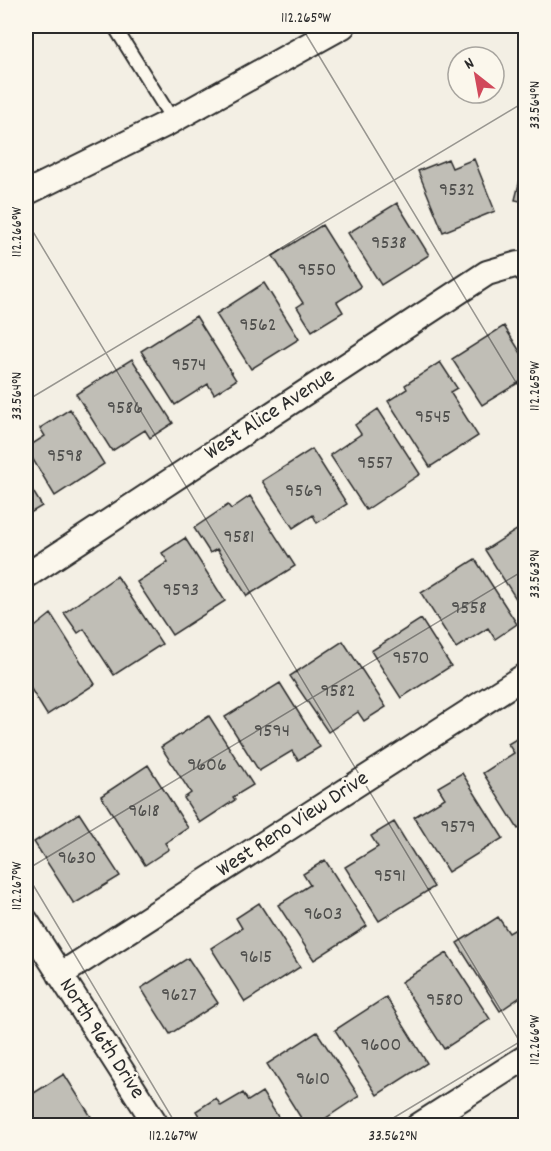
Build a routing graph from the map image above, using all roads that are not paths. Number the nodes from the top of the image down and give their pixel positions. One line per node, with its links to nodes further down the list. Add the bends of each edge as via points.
1 (114, 26): 3 (lane)
2 (339, 26): 3 (street, via 288,58)
3 (172, 119): 4 (street)
4 (26, 193)
5 (522, 267): 6 (street, West Alice Avenue, via 487,273)
6 (26, 576)
7 (525, 675): 9 (street, West Reno View Drive)
8 (26, 921): 9 (street, North 96th Drive)
9 (60, 975): 12 (street, North 96th Drive)
10 (525, 1057): 11 (street)
11 (433, 1121)
12 (157, 1125)

